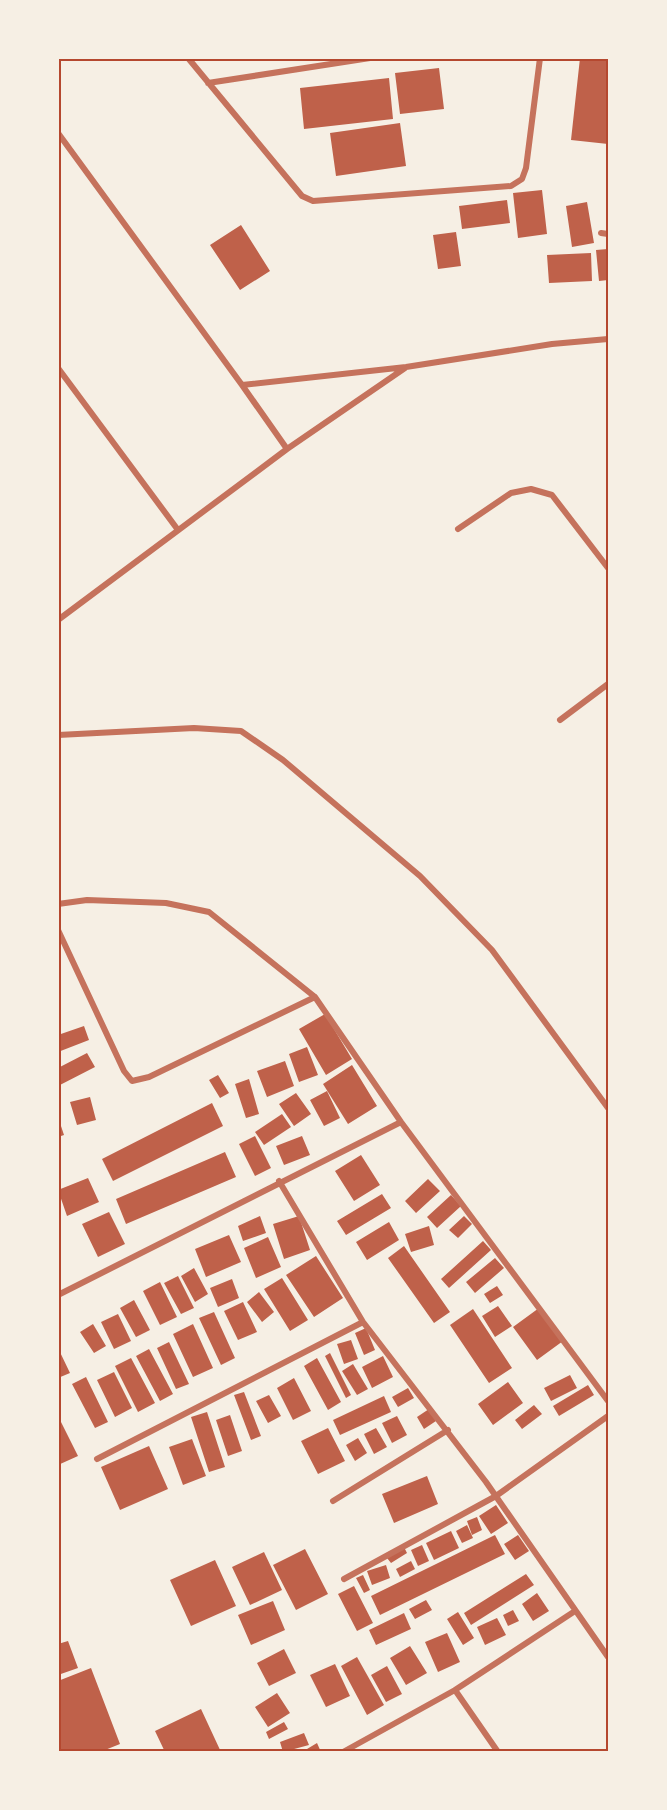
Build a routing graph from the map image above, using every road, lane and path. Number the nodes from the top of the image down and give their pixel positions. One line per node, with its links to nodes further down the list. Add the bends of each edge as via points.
1 (188, 58): 4 (street)
2 (370, 58): 4 (street)
3 (540, 58): 4 (street, via 526,168 522,179 511,186 313,201 302,196)
4 (208, 83)
5 (58, 133): 9 (street)
6 (609, 339): 7 (street)
7 (406, 367): 9 (street); 10 (street)
8 (58, 368): 12 (street)
9 (242, 386): 10 (street)
10 (287, 449): 12 (street)
11 (458, 529): 13 (street, via 512,493 531,489 552,495)
12 (178, 530): 14 (street)
13 (609, 568)
14 (58, 620)
15 (609, 684): 16 (street)
16 (560, 720)
17 (58, 735): 21 (street, via 194,728 241,731 283,760 420,876 492,950)
18 (58, 904): 20 (street, via 87,900 166,903 209,912)
19 (58, 930): 20 (street, via 132,1081 149,1077)
20 (315, 997): 22 (street)
21 (609, 1108)
22 (401, 1122): 23 (street); 26 (street)
23 (279, 1181): 24 (street); 25 (street)
24 (60, 1291)
25 (363, 1322): 28 (street); 29 (street)
26 (609, 1401)
27 (609, 1416): 30 (street)
28 (448, 1430): 30 (street); 31 (street)
29 (97, 1459)
30 (496, 1496): 32 (street); 33 (street)
31 (333, 1501)
32 (344, 1579)
33 (575, 1611): 34 (street); 35 (street)
34 (609, 1657)
35 (455, 1690): 36 (street); 37 (street)
36 (343, 1752)
37 (498, 1752)

